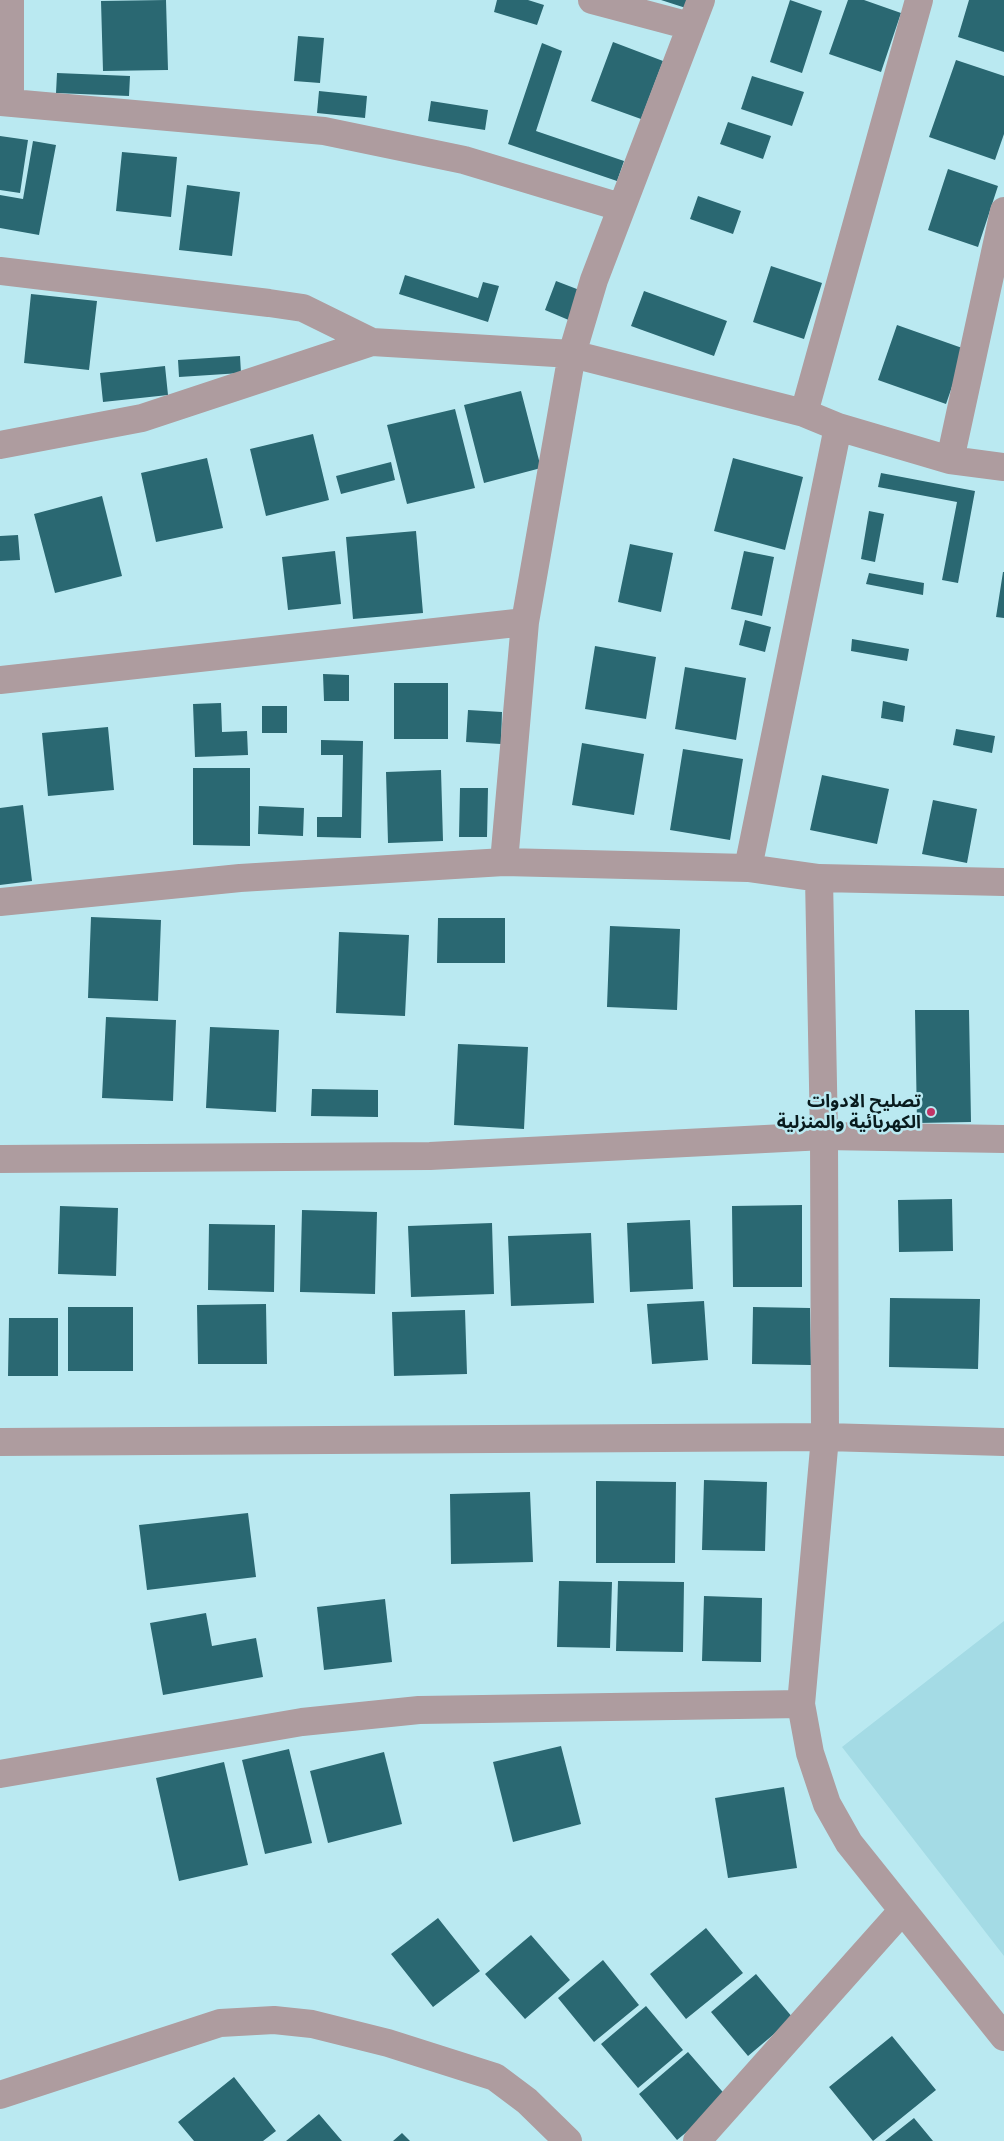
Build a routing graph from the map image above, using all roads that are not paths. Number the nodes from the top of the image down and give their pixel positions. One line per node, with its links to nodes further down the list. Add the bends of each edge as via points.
1 (10, 0): 6 (street)
2 (592, 0): 5 (street)
3 (701, 0): 5 (street)
4 (920, 0): 12 (street)
5 (690, 26): 7 (street)
6 (5, 102): 7 (street, via 324,131 464,160)
7 (620, 207): 11 (street)
8 (1004, 211): 15 (street)
9 (0, 271): 10 (street, via 303,308)
10 (372, 342): 11 (street); 14 (street, via 142,418)
11 (572, 354): 12 (street); 17 (street)
12 (804, 413): 13 (street)
13 (838, 427): 15 (street); 20 (street)
14 (0, 445)
15 (950, 460): 16 (street)
16 (1004, 467)
17 (525, 622): 18 (street); 19 (street)
18 (0, 680)
19 (504, 862): 20 (street); 23 (street, via 240,878)
20 (748, 868): 21 (street)
21 (819, 878): 22 (street); 24 (street)
22 (1004, 882)
23 (0, 902)
24 (824, 1136): 25 (street); 26 (street, via 430,1156); 27 (street)
25 (1004, 1138)
26 (0, 1158)
27 (826, 1437): 28 (street); 29 (street); 30 (street)
28 (0, 1442)
29 (1004, 1442)
30 (801, 1704): 31 (street, via 419,1710 302,1722); 32 (street, via 810,1753 827,1804 849,1843)
31 (0, 1774)
32 (902, 1911): 33 (street); 36 (street)
33 (1004, 2037)
34 (0, 2095): 35 (street, via 220,2023 274,2020 312,2024 388,2043 495,2077 527,2101)
35 (568, 2141)
36 (697, 2141)

